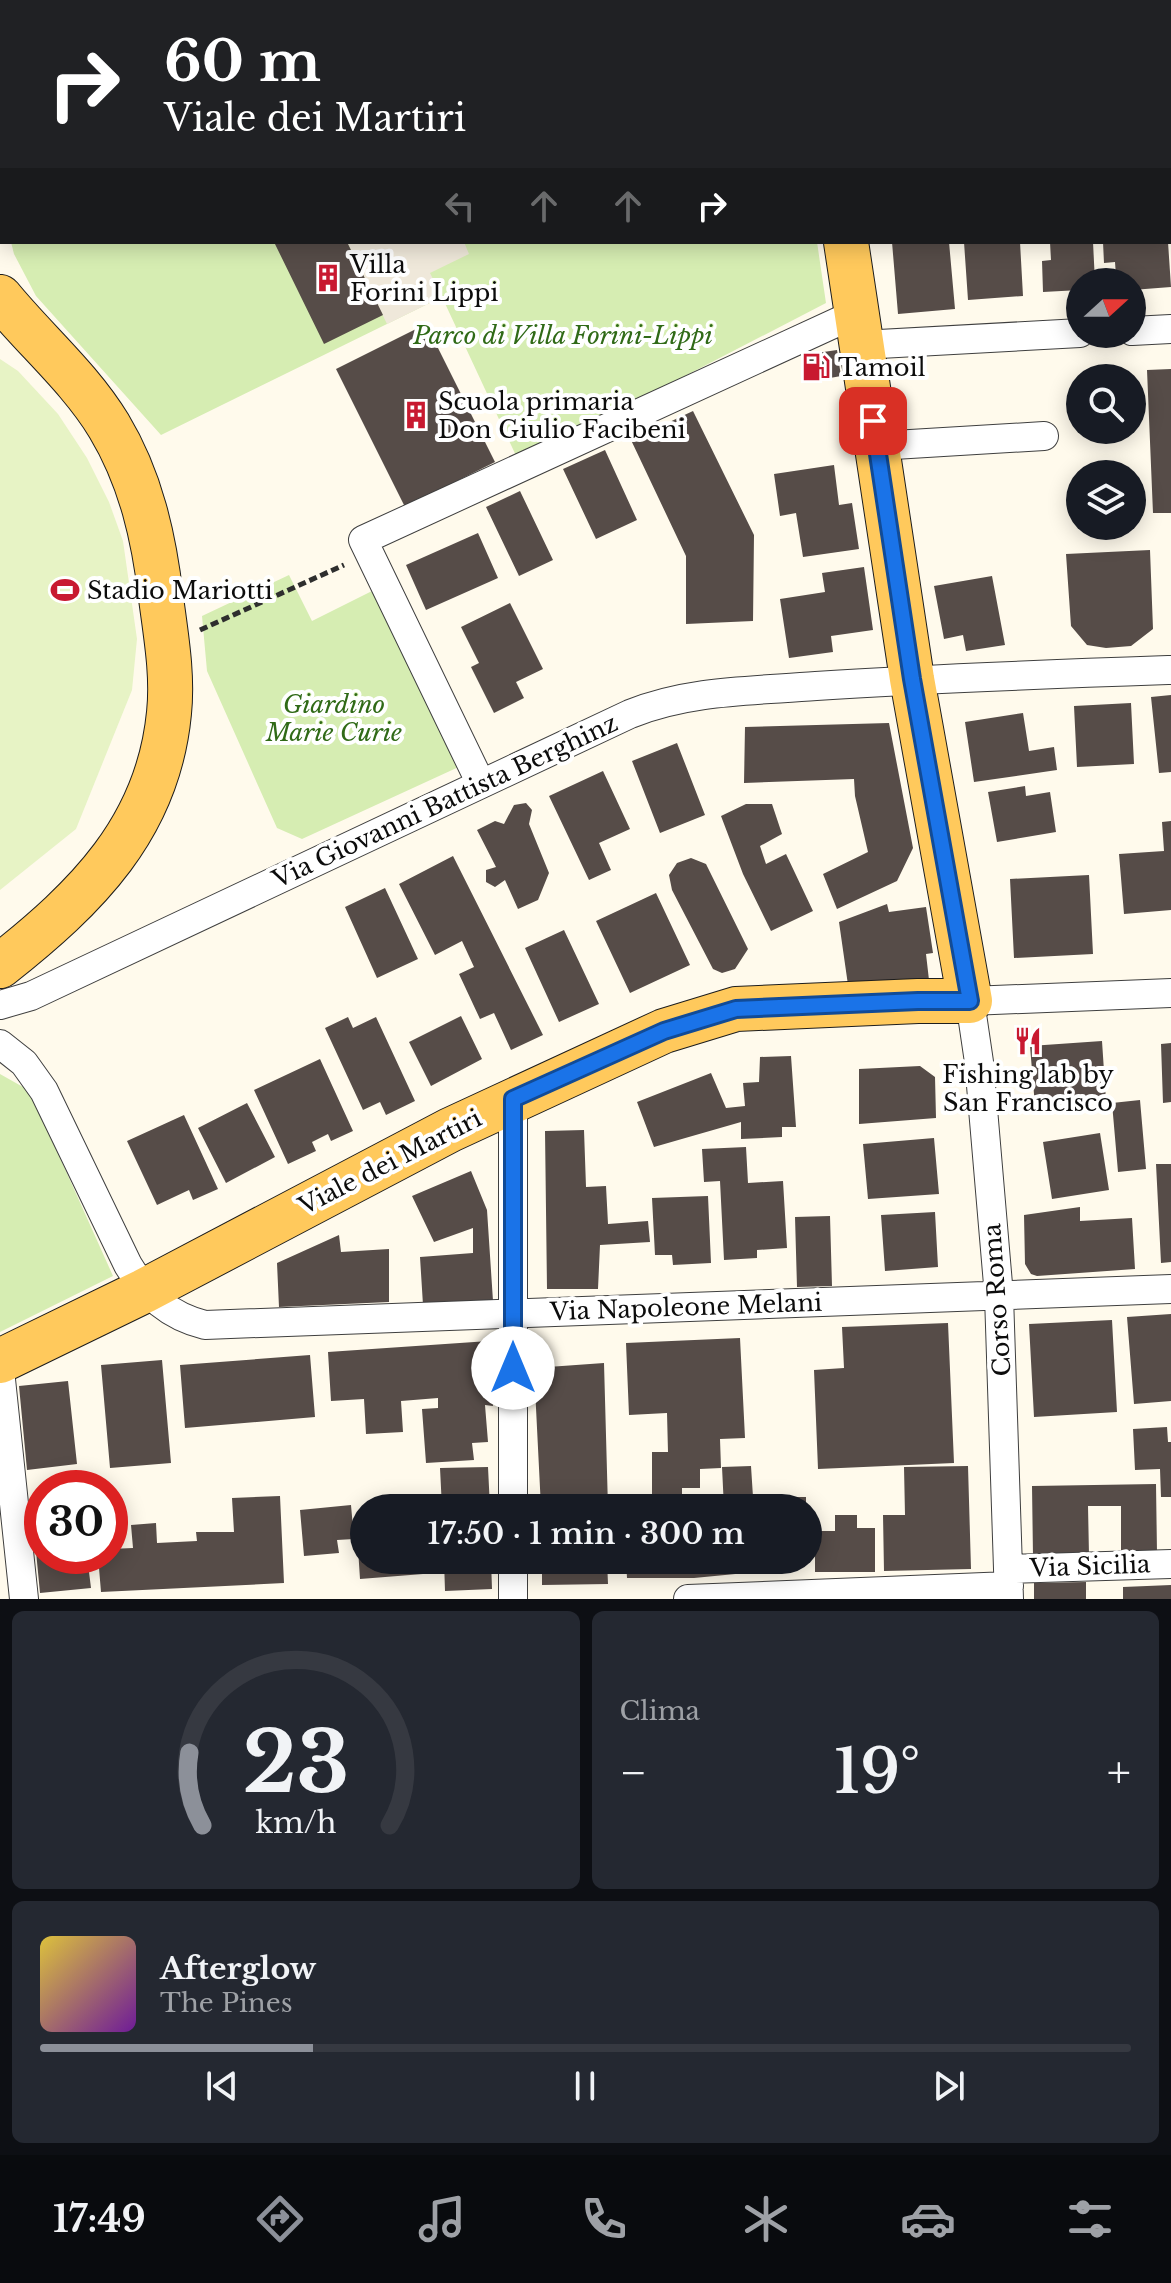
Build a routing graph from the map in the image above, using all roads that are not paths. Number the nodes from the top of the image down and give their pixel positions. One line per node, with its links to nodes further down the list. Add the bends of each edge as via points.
1 (846, 244): 3 (main road)
2 (0, 297): 12 (main road, via 92,403 126,461 154,540 170,712 154,786 121,847 64,912)
3 (859, 329): 6 (street); 8 (main road); 11 (street, via 363,540)
4 (1171, 329): 5 (street)
5 (1146, 330)
6 (1066, 333)
7 (1044, 436): 8 (street)
8 (877, 446): 10 (main road)
9 (1171, 670): 10 (street, Via Giovanni Battista Berghinz)
10 (912, 679): 11 (street, Via Giovanni Battista Berghinz, via 663,701); 14 (main road)
11 (481, 784): 15 (street, Via Giovanni Battista Berghinz, via 45,989)
12 (0, 966)
13 (1171, 993): 14 (street)
14 (970, 1001): 17 (main road, Viale dei Martiri, via 736,1009 664,1031); 20 (street, Corso Roma)
15 (0, 1005)
16 (0, 1044): 19 (street, via 24,1063 44,1091)
17 (513, 1099): 19 (main road, Viale dei Martiri); 21 (street)
18 (1171, 1289): 20 (street, Via Napoleone Melani)
19 (144, 1291): 21 (street, Via Napoleone Melani, via 182,1318 205,1325); 22 (main road, Viale dei Martiri)
20 (999, 1296): 21 (street, Via Napoleone Melani); 27 (street, Corso Roma)
21 (513, 1313): 24 (street)
22 (0, 1361)
23 (0, 1370): 28 (street)
24 (513, 1494)
25 (1171, 1564): 27 (street, Via Sicilia)
26 (513, 1574): 29 (street)
27 (1009, 1585): 30 (street, Via Sicilia)
28 (24, 1599)
29 (513, 1599)
30 (688, 1599)

